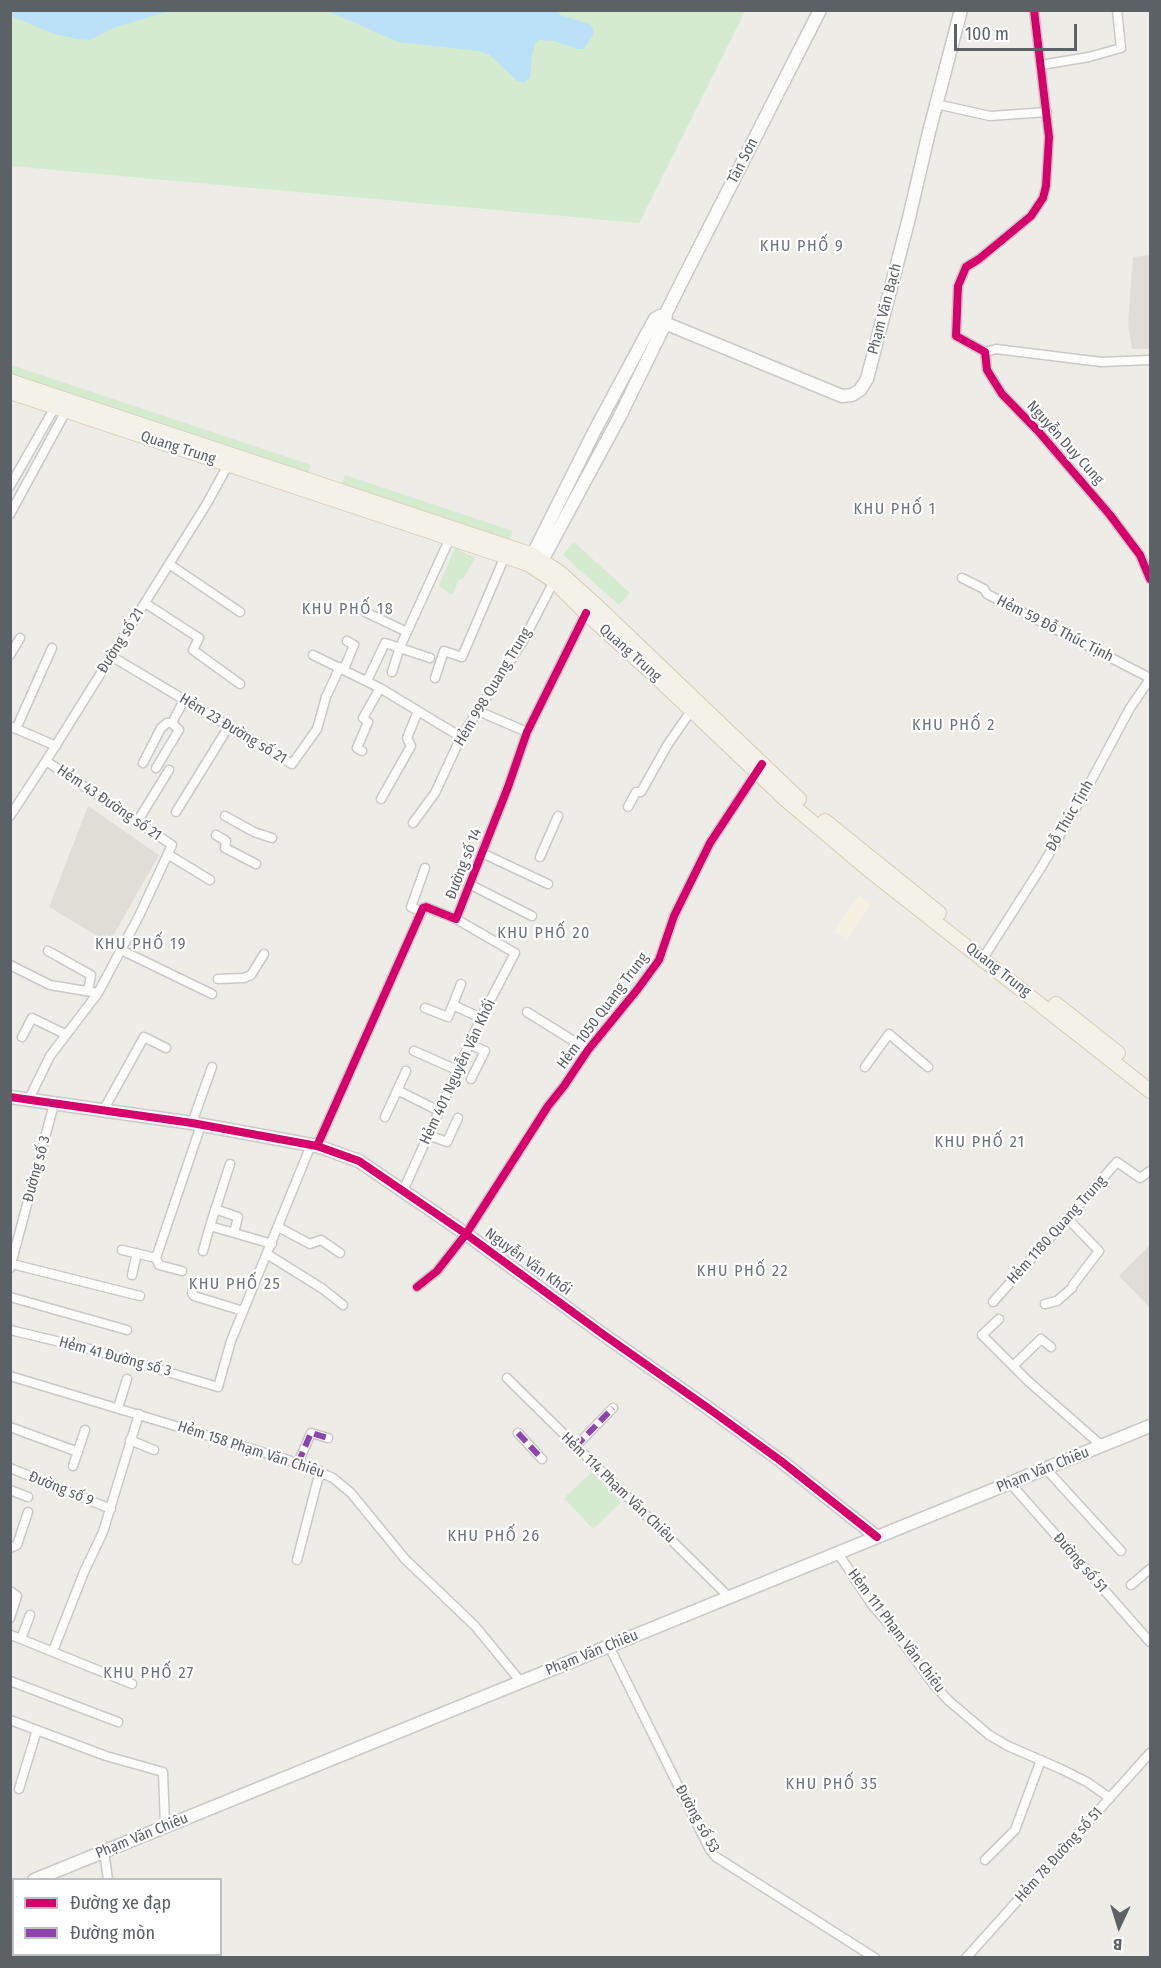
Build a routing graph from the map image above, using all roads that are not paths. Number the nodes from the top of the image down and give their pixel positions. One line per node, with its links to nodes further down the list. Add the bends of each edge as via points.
1 (820, 10): 8 (street, Tân Sơn)
2 (961, 10): 6 (street, Phạm Văn Bạch)
3 (1034, 10): 5 (street)
4 (1117, 10): 5 (street, via 1121,48)
5 (1041, 65): 7 (street)
6 (936, 104): 7 (street, via 990,116); 8 (street, Phạm Văn Bạch, via 867,379 860,390 842,396)
7 (1047, 112): 9 (street, via 1049,137 1043,198 1031,216 966,267 958,286 956,336)
8 (662, 319): 20 (street, Tân Sơn, via 620,416)
9 (985, 352): 10 (street, via 1101,362); 22 (street, Nguyễn Duy Cung, via 987,370 1002,394 1110,515)
10 (1150, 360)
11 (10, 381): 14 (main road, Quang Trung)
12 (10, 393): 13 (main road, Quang Trung)
13 (60, 409): 14 (main road, Quang Trung); 15 (street); 17 (street)
14 (231, 460): 16 (main road, Quang Trung); 21 (street, Đường số 21)
15 (10, 486)
16 (321, 490): 18 (main road, Quang Trung); 20 (main road, Quang Trung)
17 (11, 512)
18 (450, 538): 19 (main road, Quang Trung); 30 (street)
19 (505, 556): 20 (main road, Quang Trung); 41 (street, via 462,657 444,651)
20 (535, 562): 25 (main road, Quang Trung); 60 (main road, Quang Trung, via 559,572 598,607)
21 (169, 564): 26 (street, Đường số 21); 27 (street)
22 (1149, 568): 24 (street, Nguyễn Duy Cung)
23 (962, 578): 42 (street, Hẻm 59 Đỗ Thúc Tịnh)
24 (1150, 579)
25 (554, 581): 29 (main road, Quang Trung); 48 (street, Hẻm 998 Quang Trung, via 523,641)
26 (145, 603): 37 (street, Đường số 21); 44 (street, via 199,638 193,650)
27 (240, 612)
28 (365, 612): 30 (street)
29 (586, 613): 49 (main road, Quang Trung); 53 (street, Đường số 14)
30 (407, 632): 33 (street)
31 (20, 638): 35 (street)
32 (347, 641): 39 (street, via 354,645)
33 (400, 646): 38 (street); 40 (street); 43 (street, via 385,643)
34 (52, 648): 52 (street)
35 (10, 655)
36 (314, 655): 39 (street)
37 (111, 656): 46 (street, Hẻm 23 Đường số 21); 55 (street, Đường số 21)
38 (430, 658)
39 (342, 668): 43 (street); 51 (street, Hẻm 23 Đường số 21, via 326,697 317,729 292,764)
40 (392, 672)
41 (435, 678)
42 (1150, 679): 86 (street, Đỗ Thúc Tịnh, via 1042,866)
43 (367, 681): 45 (street)
44 (240, 684)
45 (380, 688): 47 (street); 56 (street, via 363,718 368,722 357,748)
46 (184, 700): 50 (street); 51 (street, Hẻm 23 Đường số 21)
47 (418, 711): 54 (street); 63 (street, via 407,738 411,746)
48 (478, 711): 53 (street); 54 (street, Hẻm 998 Quang Trung)
49 (691, 711): 60 (main road, Quang Trung); 64 (street)
50 (172, 723): 58 (street, via 161,728); 59 (street, via 179,730)
51 (229, 726): 65 (street)
52 (13, 728): 55 (street)
53 (527, 732): 73 (street, Đường số 14)
54 (461, 736): 70 (street, Hẻm 998 Quang Trung, via 435,793)
55 (56, 746): 57 (street, Đường số 21)
56 (362, 751)
57 (46, 762): 66 (street, Đường số 21); 69 (street, Hẻm 43 Đường số 21)
58 (142, 763)
59 (156, 768)
60 (759, 768): 62 (main road, Quang Trung); 102 (street, Hẻm 1050 Quang Trung, via 710,843 674,916 659,960)
61 (169, 770): 69 (street)
62 (789, 796): 86 (main road, Quang Trung); 92 (main road, Quang Trung, via 869,870)
63 (381, 799)
64 (628, 807)
65 (176, 812)
66 (10, 816)
67 (225, 816): 72 (street)
68 (558, 816): 75 (street)
69 (136, 822): 74 (street, Hẻm 43 Đường số 21, via 172,845)
70 (413, 824)
71 (216, 835): 76 (street, via 226,841 225,848)
72 (272, 838)
73 (482, 853): 79 (street); 80 (street, Đường số 14)
74 (169, 855): 78 (street); 84 (street)
75 (540, 857)
76 (256, 864)
77 (425, 868): 81 (street, via 411,907)
78 (210, 880)
79 (548, 884)
80 (471, 885): 82 (street); 83 (street, Đường số 14)
81 (422, 912): 83 (street, Đường số 14, via 426,907); 122 (street)
82 (532, 916)
83 (456, 920): 97 (street, Hẻm 401 Nguyễn Văn Khối, via 514,953)
84 (121, 950): 91 (street); 93 (street)
85 (48, 951): 91 (street, via 91,975)
86 (987, 952): 92 (main road, Quang Trung)
87 (264, 954): 89 (street, via 251,975)
88 (10, 965): 91 (street, via 50,985)
89 (218, 979)
90 (461, 984): 94 (street)
91 (93, 992): 98 (street)
92 (1033, 992): 110 (main road, Quang Trung); 112 (main road, Quang Trung)
93 (212, 994)
94 (453, 1005): 95 (street, via 448,1017); 97 (street)
95 (425, 1008)
96 (527, 1012): 102 (street)
97 (481, 1018): 100 (street, Hẻm 401 Nguyễn Văn Khối)
98 (65, 1034): 99 (street, via 32,1018); 114 (street)
99 (22, 1037)
100 (469, 1044): 107 (street, Hẻm 401 Nguyễn Văn Khối); 109 (street, via 485,1051)
101 (166, 1048): 116 (street, via 144,1037)
102 (588, 1050): 131 (street, Hẻm 1050 Quang Trung)
103 (414, 1051): 107 (street)
104 (928, 1066): 106 (street, via 889,1034)
105 (212, 1067): 120 (street)
106 (865, 1067)
107 (457, 1070): 117 (street, Hẻm 401 Nguyễn Văn Khối)
108 (406, 1071): 111 (street)
109 (471, 1079)
110 (1150, 1079)
111 (397, 1090): 117 (street); 118 (street)
112 (1150, 1091)
113 (10, 1098): 114 (street, Nguyễn Văn Khối)
114 (28, 1101): 115 (street, Nguyễn Văn Khối)
115 (54, 1104): 116 (street, Nguyễn Văn Khối); 139 (street, Đường số 3)
116 (103, 1111): 120 (street, Nguyễn Văn Khối)
117 (439, 1111): 121 (street, Hẻm 401 Nguyễn Văn Khối)
118 (385, 1117)
119 (458, 1118): 121 (street, via 447,1142)
120 (196, 1124): 122 (street, Nguyễn Văn Khối); 138 (street)
121 (428, 1135): 125 (street, Hẻm 401 Nguyễn Văn Khối)
122 (314, 1145): 125 (street, Nguyễn Văn Khối, via 359,1161); 129 (street)
123 (230, 1164): 126 (street)
124 (1150, 1171): 127 (street, Hẻm 1180 Quang Trung, via 1140,1178 1117,1162)
125 (403, 1191): 131 (street, Nguyễn Văn Khối)
126 (215, 1209): 128 (street); 130 (street, via 238,1217)
127 (1067, 1218): 146 (street, Hẻm 1180 Quang Trung); 147 (street, via 1099,1251 1057,1301)
128 (210, 1226): 130 (street); 134 (street)
129 (278, 1227): 132 (street); 136 (street, via 310,1244 321,1240)
130 (234, 1233): 132 (street)
131 (466, 1234): 143 (street, Hẻm 1050 Quang Trung, via 447,1260); 182 (street, Nguyễn Văn Khối, via 771,1454)
132 (272, 1244): 137 (street)
133 (122, 1250): 135 (street)
134 (202, 1251)
135 (138, 1253): 138 (street); 141 (street)
136 (340, 1253)
137 (267, 1254): 148 (street); 149 (street)
138 (156, 1258): 140 (street, via 159,1265)
139 (11, 1266): 144 (street)
140 (182, 1271)
141 (132, 1275)
142 (202, 1281): 149 (street, via 195,1283 194,1296)
143 (417, 1287)
144 (140, 1296)
145 (10, 1297): 152 (street)
146 (993, 1302)
147 (1045, 1304)
148 (343, 1305)
149 (243, 1311): 151 (street, Hẻm 41 Đường số 3, via 219,1387)
150 (999, 1319): 154 (street, via 982,1335)
151 (10, 1330)
152 (127, 1330)
153 (1051, 1347): 154 (street, via 1041,1339)
154 (1013, 1366): 167 (street)
155 (10, 1376): 158 (street, Hẻm 158 Phạm Văn Chiêu)
156 (507, 1378): 168 (street, Hẻm 114 Phạm Văn Chiêu)
157 (127, 1379): 158 (street)
158 (114, 1407): 160 (street, Hẻm 158 Phạm Văn Chiêu)
159 (613, 1408): 168 (street)
160 (139, 1414): 166 (street); 172 (street, Hẻm 158 Phạm Văn Chiêu)
161 (1150, 1426): 167 (street, Phạm Văn Chiêu)
162 (10, 1427): 170 (street)
163 (85, 1430): 170 (street)
164 (518, 1433): 171 (street)
165 (328, 1438): 172 (street, via 311,1433)
166 (130, 1440): 169 (street); 180 (street)
167 (1102, 1446): 175 (street, Phạm Văn Chiêu)
168 (575, 1447): 190 (street, Hẻm 114 Phạm Văn Chiêu)
169 (154, 1450)
170 (78, 1452): 173 (street)
171 (542, 1459)
172 (298, 1463): 176 (street, Hẻm 158 Phạm Văn Chiêu)
173 (74, 1466)
174 (10, 1468): 180 (street, Đường số 9)
175 (1046, 1469): 177 (street, Phạm Văn Chiêu); 184 (street)
176 (320, 1471): 186 (street); 199 (street, Hẻm 158 Phạm Văn Chiêu, via 351,1493 405,1559 475,1626)
177 (1010, 1483): 182 (street, Phạm Văn Chiêu); 195 (street, Đường số 51)
178 (10, 1490): 179 (street)
179 (28, 1497)
180 (111, 1509): 197 (street)
181 (28, 1512): 183 (street, via 17,1545)
182 (877, 1537): 185 (street, Phạm Văn Chiêu)
183 (10, 1548)
184 (1121, 1551)
185 (838, 1553): 190 (street, Phạm Văn Chiêu); 205 (street, Hẻm 111 Phạm Văn Chiêu, via 872,1605 948,1700 989,1735)
186 (297, 1560)
187 (1150, 1569): 188 (street)
188 (1131, 1585)
189 (10, 1591): 192 (street, via 17,1596)
190 (729, 1597): 196 (street, Phạm Văn Chiêu)
191 (30, 1615): 194 (street)
192 (10, 1618)
193 (11, 1635): 194 (street)
194 (21, 1639): 197 (street)
195 (1150, 1642)
196 (609, 1646): 199 (street, Phạm Văn Chiêu); 213 (street, Đường số 53, via 710,1850)
197 (53, 1651): 200 (street)
198 (10, 1681): 202 (street)
199 (521, 1682): 208 (street, Phạm Văn Chiêu)
200 (132, 1684)
201 (10, 1720): 203 (street)
202 (118, 1722)
203 (37, 1730): 206 (street); 208 (street, via 163,1772)
204 (1150, 1753): 207 (street, Hẻm 78 Đường số 51)
205 (1041, 1760): 207 (street, Hẻm 111 Phạm Văn Chiêu); 210 (street, via 1015,1830)
206 (19, 1789)
207 (1110, 1798): 214 (street, Hẻm 78 Đường số 51)
208 (165, 1826): 209 (street, Phạm Văn Chiêu)
209 (104, 1851): 211 (street, Phạm Văn Chiêu); 212 (street)
210 (985, 1860)
211 (39, 1878)
212 (108, 1878)
213 (875, 1958)
214 (966, 1958)

